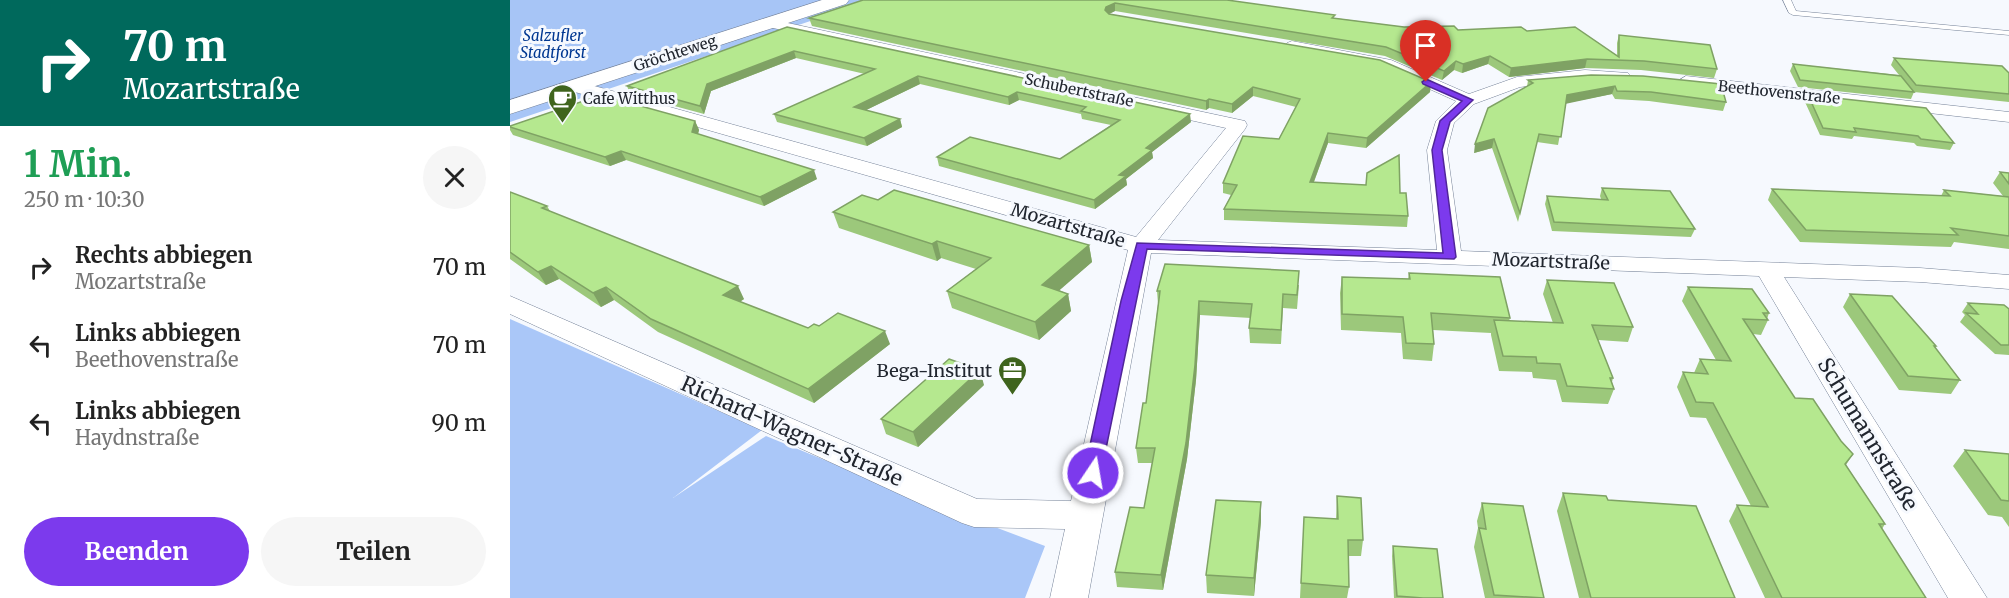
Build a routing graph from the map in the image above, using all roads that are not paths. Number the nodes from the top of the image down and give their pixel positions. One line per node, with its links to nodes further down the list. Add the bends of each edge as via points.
1 (840, 0): 3 (street, Gröchteweg)
2 (1787, 0): 4 (lane, via 1793,13)
3 (769, 23): 8 (street, Gröchteweg); 12 (street, Schubertstraße, via 1238,125)
4 (2009, 33)
5 (1279, 44): 9 (street, via 1385,63)
6 (1641, 77): 9 (street, via 1549,77 1517,82)
7 (1665, 79): 11 (street, Beethovenstraße)
8 (574, 86): 10 (street, Gröchteweg); 12 (street, Mozartstraße)
9 (1468, 100): 13 (street, via 1445,121 1437,150)
10 (510, 108)
11 (2009, 117)
12 (1141, 246): 13 (street, Mozartstraße); 17 (street)
13 (1450, 257): 14 (street, Mozartstraße)
14 (1767, 270): 15 (street, Mozartstraße); 19 (street, Schumannstraße)
15 (2009, 282)
16 (510, 304): 17 (street, Richard-Wagner-Straße, via 974,513)
17 (1084, 515): 18 (street)
18 (1069, 598)
19 (1968, 598)

